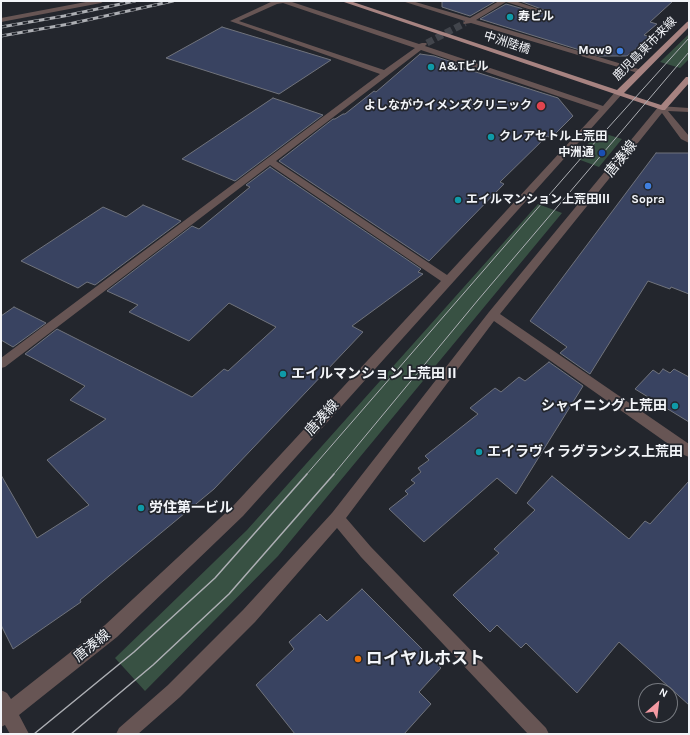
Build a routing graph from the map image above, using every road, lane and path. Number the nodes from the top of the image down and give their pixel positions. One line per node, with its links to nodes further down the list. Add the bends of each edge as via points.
1 (101, 1): 7 (street)
2 (344, 1): 15 (main road, 中洲陸橋)
3 (405, 1): 8 (street)
4 (503, 1): 8 (street)
5 (508, 1): 6 (street)
6 (541, 11)
7 (1, 20)
8 (467, 22): 12 (street)
9 (689, 23): 12 (main road, 鹿児島東市来線)
10 (426, 42): 11 (street)
11 (419, 46): 13 (street); 13 (street, via 283,1 233,21); 16 (street)
12 (641, 71): 15 (main road, 鹿児島東市来線)
13 (384, 73): 20 (street)
14 (689, 79): 17 (main road)
15 (619, 93): 16 (street, 唐湊線); 17 (main road, 中洲陸橋)
16 (604, 108): 21 (street, 唐湊線)
17 (662, 108): 18 (street); 19 (street); 22 (street, 唐湊線)
18 (689, 110)
19 (689, 140)
20 (269, 160): 21 (street); 23 (street)
21 (448, 281): 26 (street, 唐湊線, via 238,511 111,631)
22 (493, 315): 24 (street); 25 (street, 唐湊線)
23 (1, 364)
24 (689, 450)
25 (337, 518): 28 (street, 唐湊線, via 249,616); 29 (street, via 366,552)
26 (3, 710): 27 (street)
27 (20, 734)
28 (125, 734)
29 (540, 734)

